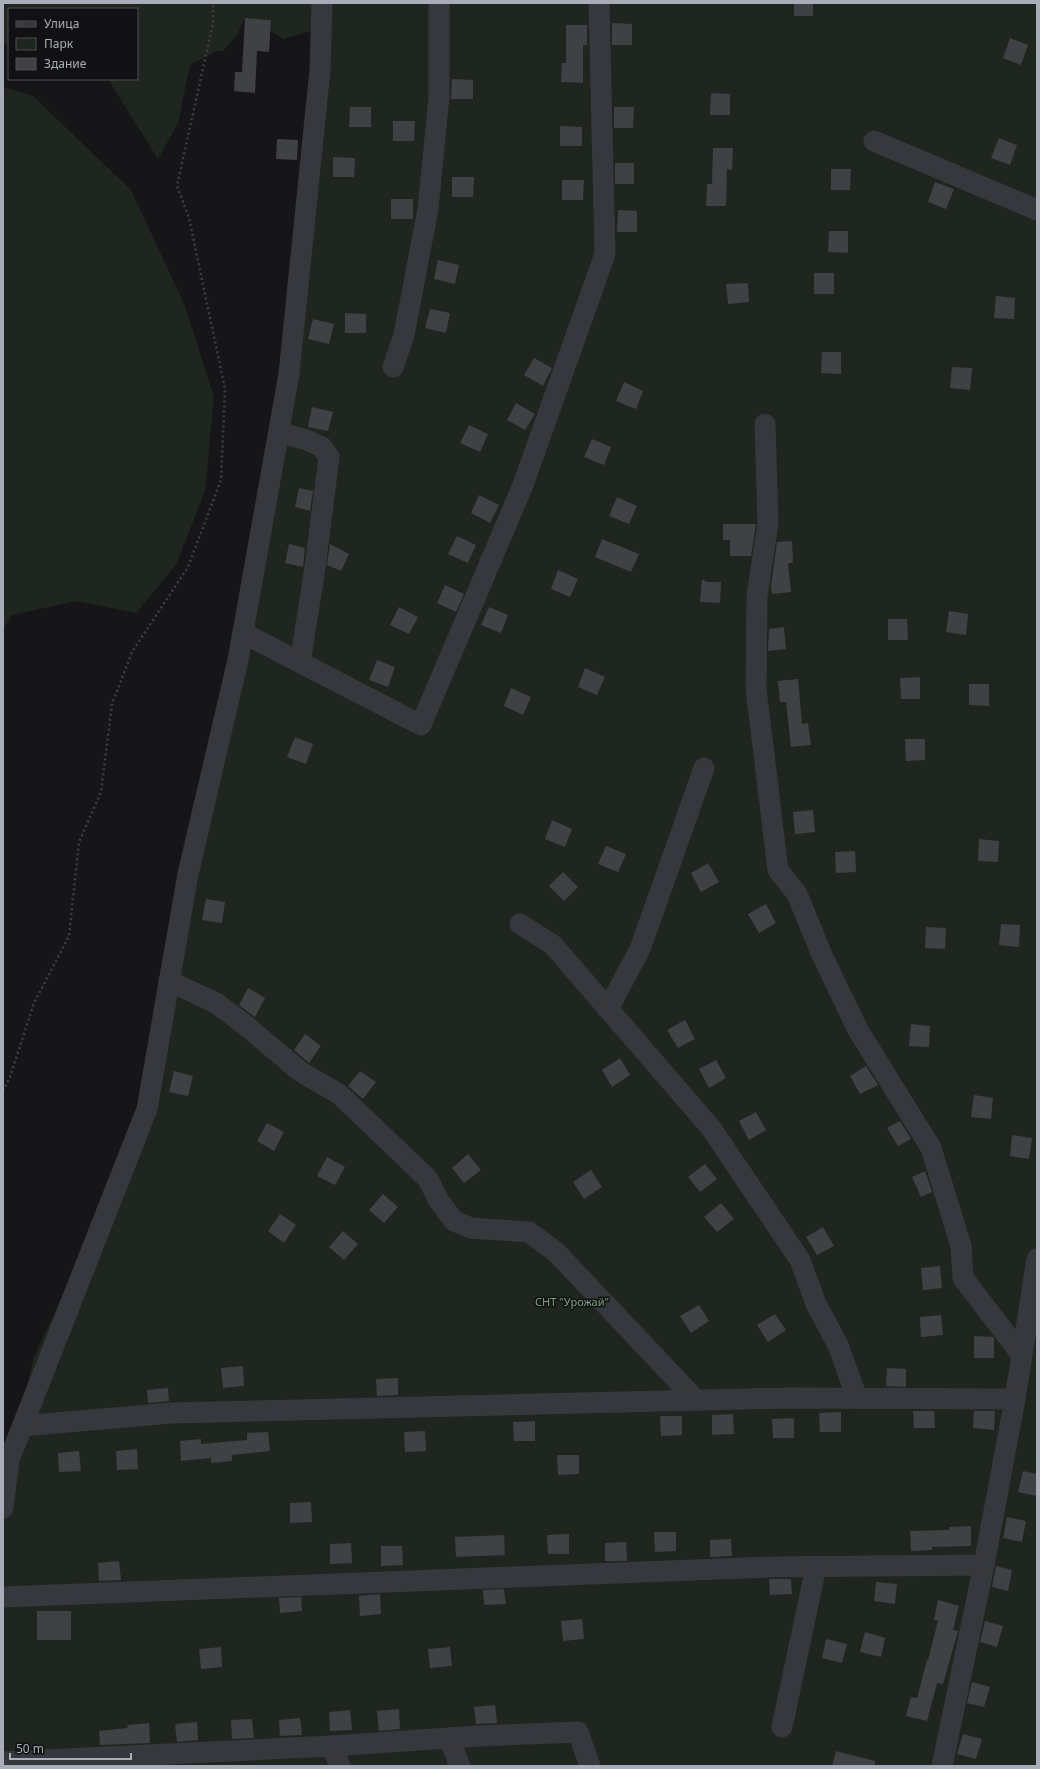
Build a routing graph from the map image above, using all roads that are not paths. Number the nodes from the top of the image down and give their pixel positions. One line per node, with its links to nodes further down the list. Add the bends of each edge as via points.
1 (322, 3): 8 (lane, via 319,78 289,374)
2 (439, 3): 6 (lane, via 439,98 428,209 404,335)
3 (599, 3): 10 (lane, via 605,254 523,485 421,725)
4 (874, 141): 5 (lane)
5 (1037, 210)
6 (393, 367)
7 (765, 424): 16 (lane, via 768,523 757,596 756,689 778,870 797,894 822,955 858,1030 931,1148 961,1246 963,1278)
8 (279, 432): 9 (lane); 10 (lane, via 322,447 329,457)
9 (243, 633): 10 (lane); 13 (lane, via 188,874)
10 (300, 663)
11 (704, 768): 14 (lane, via 640,949)
12 (520, 924): 14 (lane, via 553,945)
13 (169, 980): 19 (lane, via 216,1003 301,1072 339,1094 428,1179 439,1201 454,1221 471,1228 529,1232 556,1252); 20 (lane, via 147,1108)
14 (608, 1009): 17 (lane, via 711,1128 800,1260 816,1304 838,1345)
15 (1037, 1259): 16 (lane)
16 (1022, 1355): 18 (lane)
17 (857, 1398): 18 (lane); 19 (lane)
18 (1015, 1399): 22 (lane)
19 (696, 1400): 20 (lane, via 171,1413)
20 (23, 1426): 21 (lane, via 9,1460)
21 (3, 1508)
22 (984, 1565): 23 (lane); 32 (lane)
23 (816, 1567): 24 (lane); 25 (lane)
24 (3, 1597)
25 (782, 1727)
26 (448, 1738): 27 (lane); 30 (lane); 31 (lane, via 578,1732)
27 (332, 1746): 28 (lane); 29 (lane)
28 (3, 1762)
29 (340, 1766)
30 (460, 1766)
31 (590, 1766)
32 (942, 1766)

